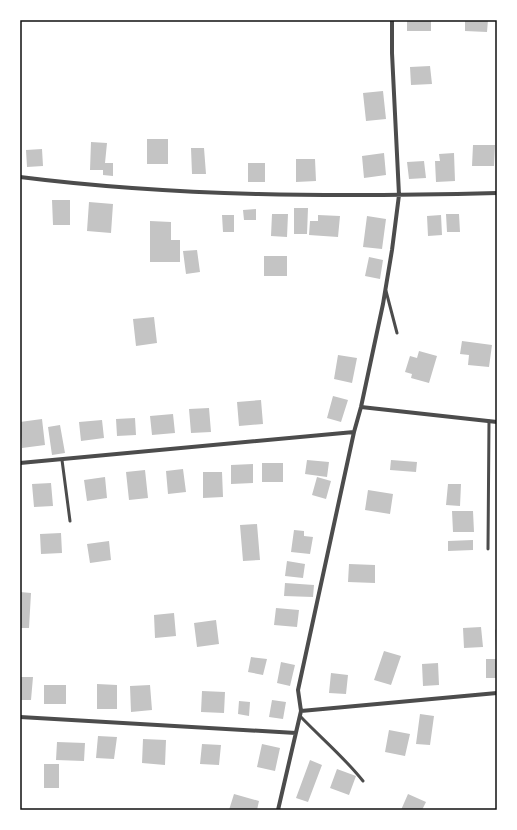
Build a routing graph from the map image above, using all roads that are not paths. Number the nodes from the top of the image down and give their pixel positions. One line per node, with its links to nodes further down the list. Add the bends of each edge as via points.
1 (392, 20): 4 (street)
2 (20, 177): 4 (street, via 92,186 249,194)
3 (497, 193): 4 (street)
4 (398, 195): 5 (street)
5 (385, 289): 6 (lane); 7 (street)
6 (397, 333)
7 (361, 407): 8 (street); 10 (street)
8 (489, 421): 9 (street); 14 (lane)
9 (497, 422)
10 (354, 432): 11 (street); 16 (street, via 298,690)
11 (62, 460): 12 (street); 13 (lane)
12 (20, 463)
13 (70, 521)
14 (488, 549)
15 (497, 693): 16 (street)
16 (301, 711): 17 (street)
17 (300, 716): 19 (street); 20 (lane, via 346,760)
18 (20, 717): 19 (street)
19 (296, 733): 21 (street)
20 (363, 781)
21 (278, 810)

